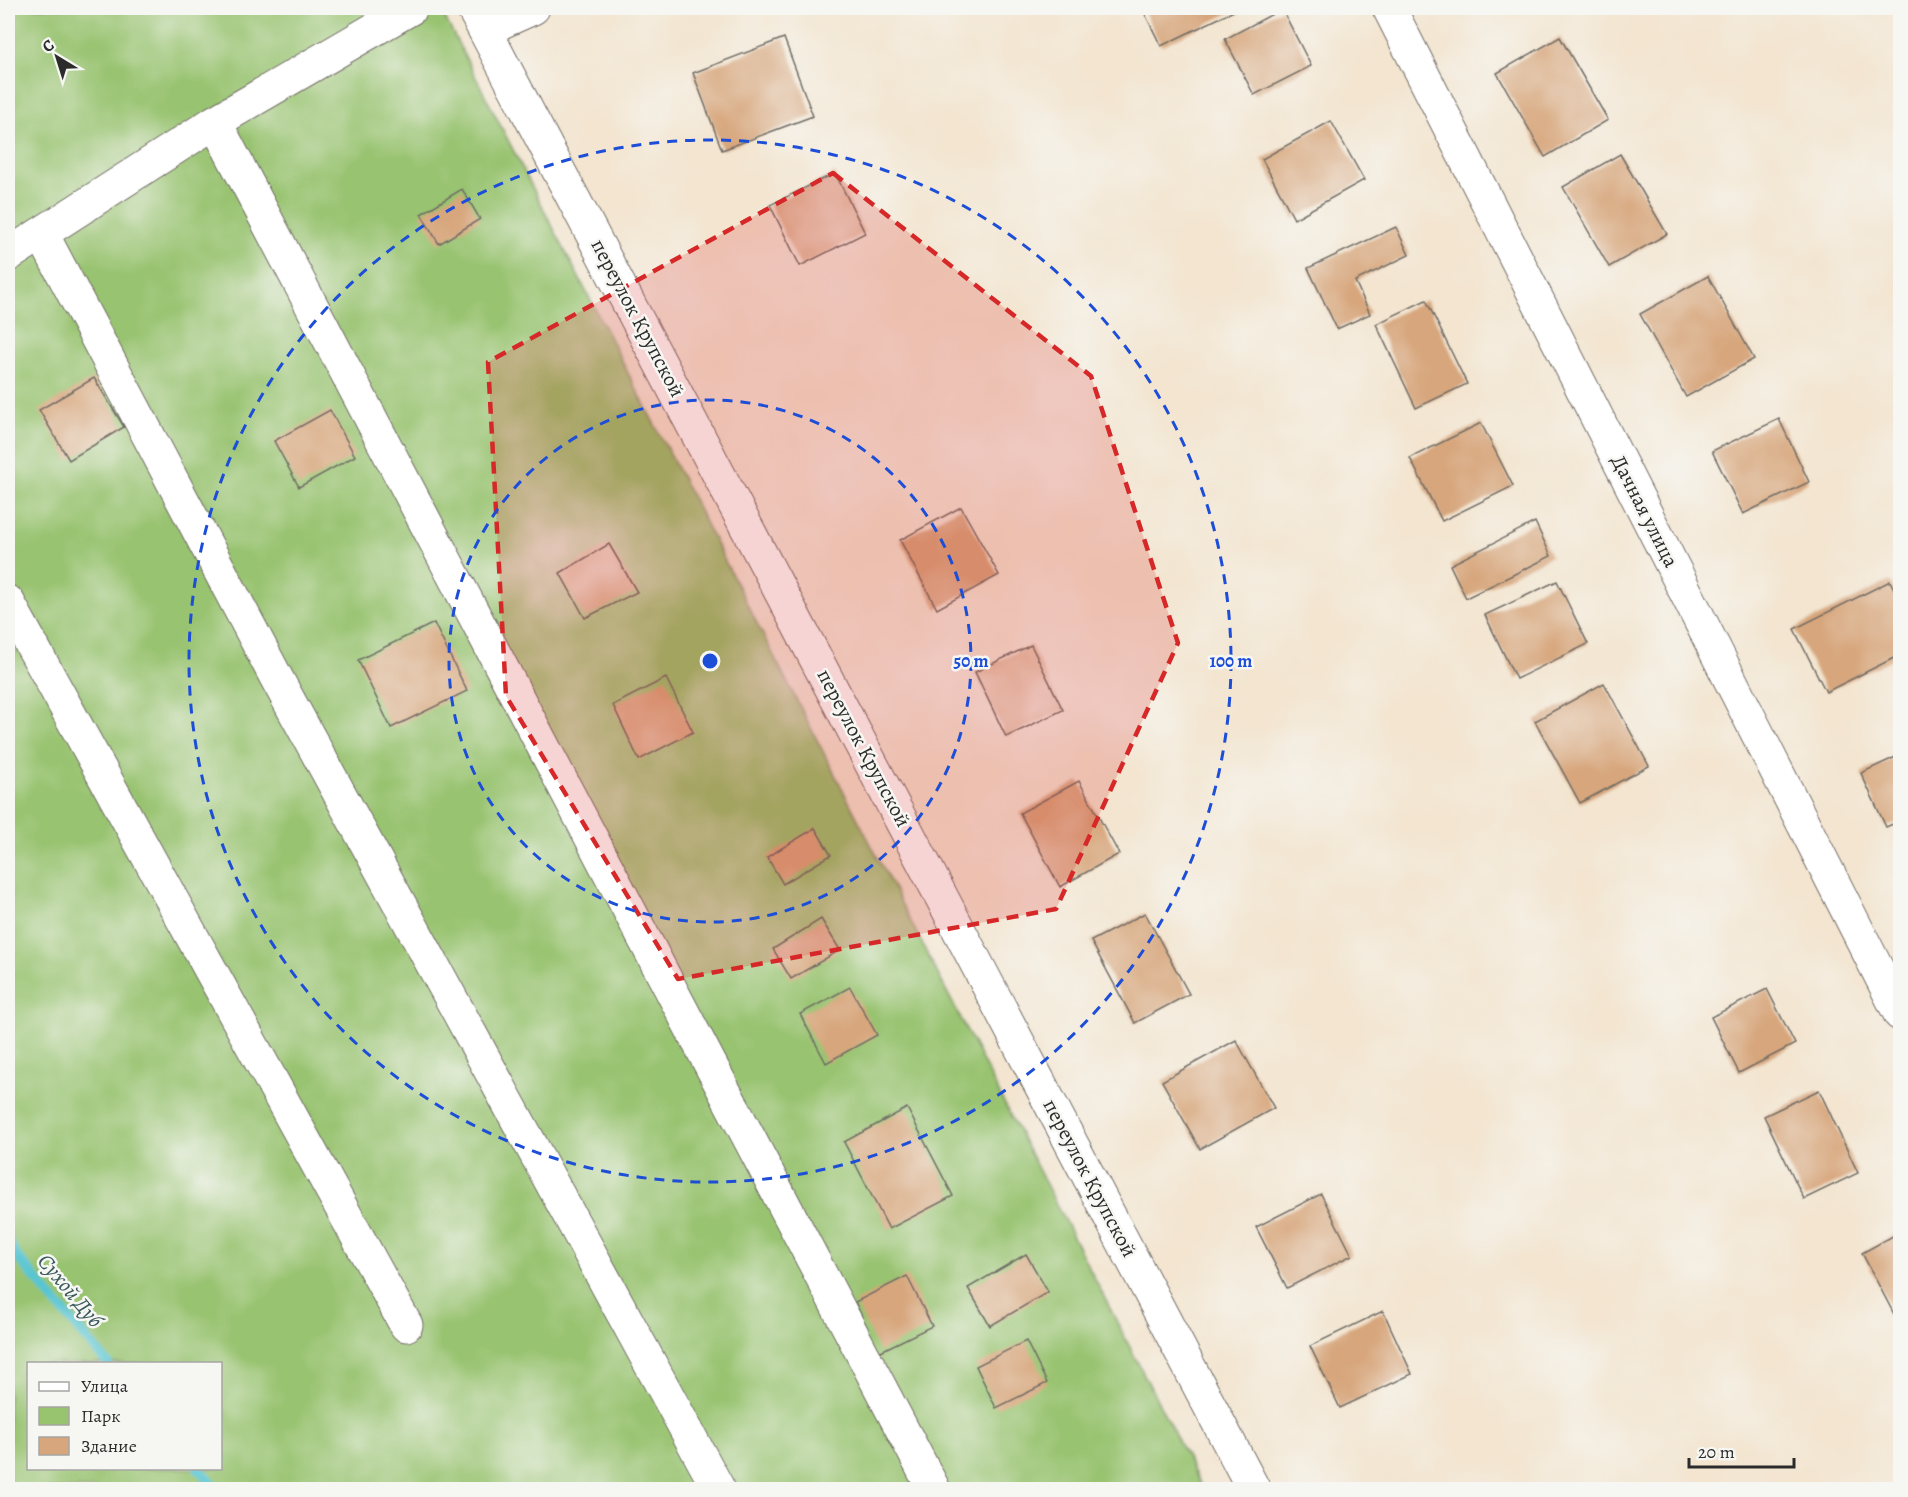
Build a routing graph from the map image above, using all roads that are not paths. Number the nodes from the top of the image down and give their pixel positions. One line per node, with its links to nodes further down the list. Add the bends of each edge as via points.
1 (411, 8): 5 (street)
2 (533, 8): 4 (street)
3 (1389, 8): 9 (street, Дачная улица)
4 (479, 18): 13 (street, переулок Крупской)
5 (215, 122): 6 (street); 12 (street)
6 (42, 234): 7 (street); 11 (street, via 277,679)
7 (8, 255)
8 (8, 602): 10 (street)
9 (1900, 1014)
10 (406, 1325)
11 (719, 1490)
12 (934, 1490)
13 (1254, 1490)

